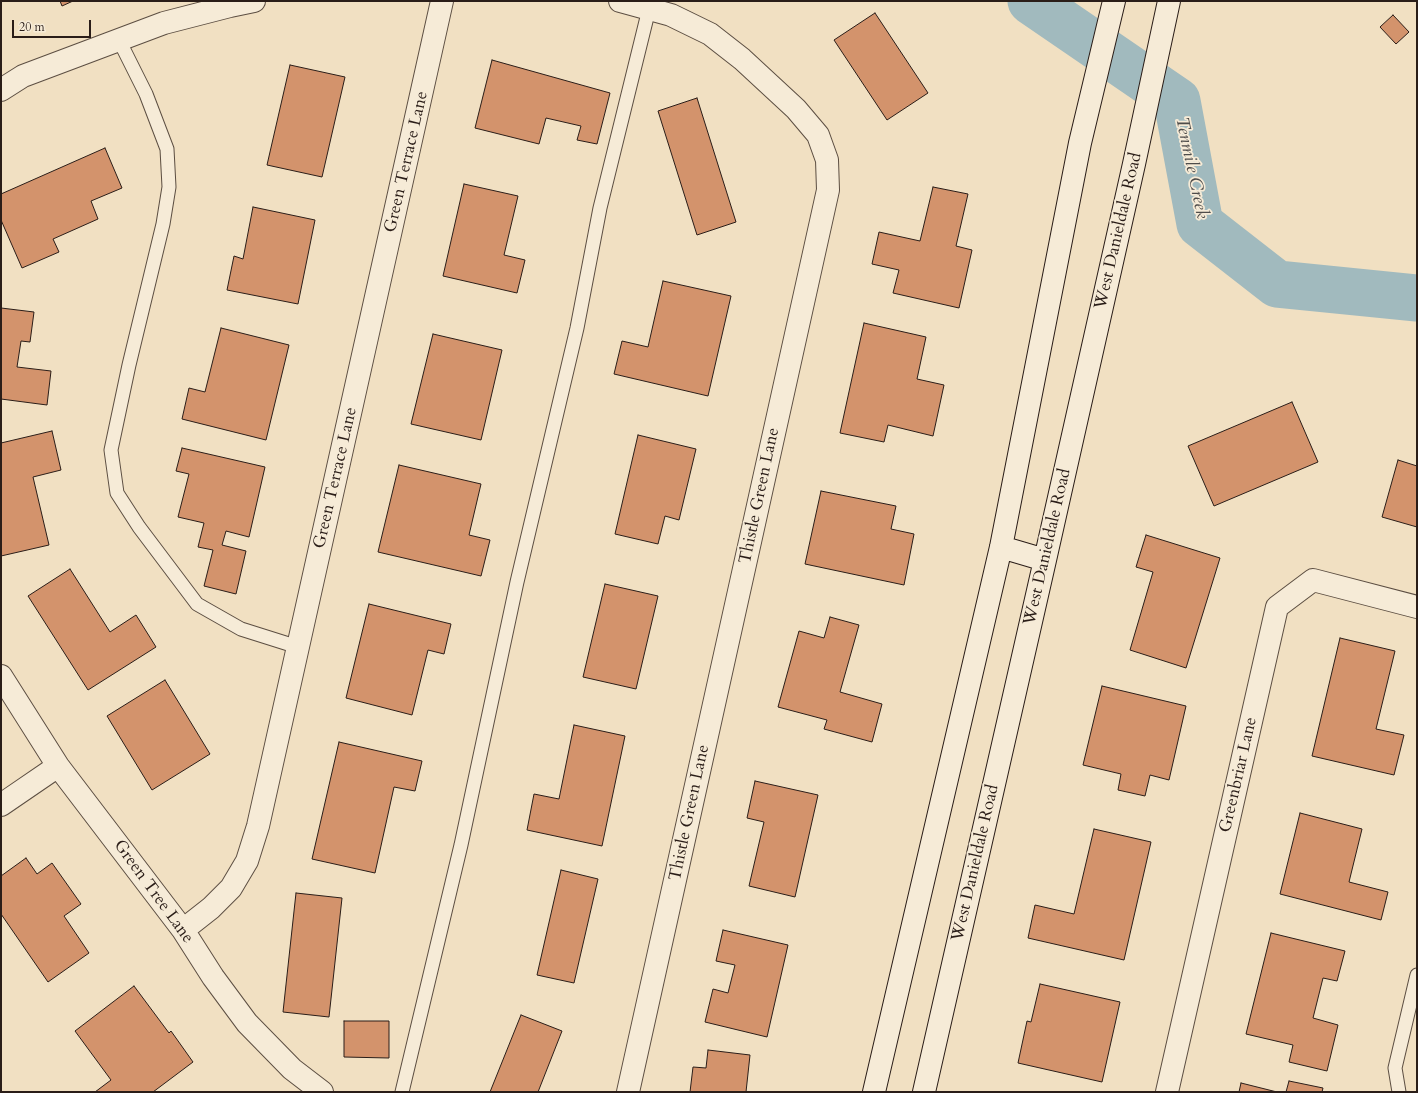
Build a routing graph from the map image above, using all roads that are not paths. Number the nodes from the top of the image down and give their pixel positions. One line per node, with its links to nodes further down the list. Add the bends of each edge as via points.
1 (254, 1): 7 (street, via 164,23)
2 (442, 1): 12 (street, Green Terrace Lane)
3 (623, 1): 6 (street, Thistle Green Lane)
4 (1114, 1): 9 (street, via 1080,143)
5 (1168, 3): 10 (street, West Danieldale Road)
6 (649, 9): 19 (lane, via 600,208 578,328 517,582 461,845); 20 (street, Thistle Green Lane, via 671,15 710,34 742,59 796,110 818,135 827,160 828,190)
7 (119, 40): 8 (street, via 23,76); 12 (lane, via 146,94 167,149 169,187 163,224 128,365 111,450 117,493 139,527 197,604 241,629)
8 (1, 90)
9 (1001, 547): 10 (street); 21 (street)
10 (1045, 560): 22 (street, West Danieldale Road)
11 (1417, 607): 23 (street, Greenbriar Lane, via 1313,580 1278,607)
12 (298, 647): 16 (street, Green Terrace Lane, via 258,826 247,861 231,888)
13 (1, 676): 14 (street, Green Tree Lane)
14 (58, 766): 15 (street); 16 (street, Green Tree Lane)
15 (1, 805)
16 (183, 930): 18 (street, Green Tree Lane, via 212,977 247,1023 292,1069)
17 (1417, 975): 24 (lane, via 1396,1068)
18 (322, 1092)
19 (402, 1092)
20 (628, 1092)
21 (874, 1092)
22 (924, 1092)
23 (1167, 1092)
24 (1400, 1092)

